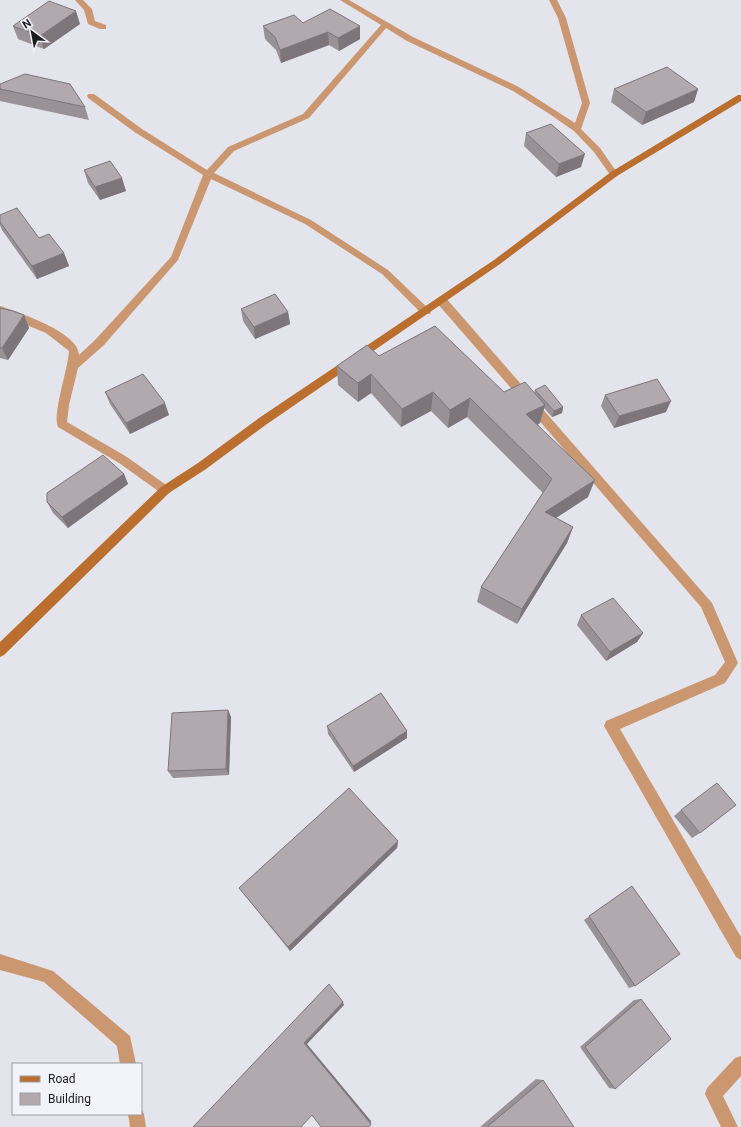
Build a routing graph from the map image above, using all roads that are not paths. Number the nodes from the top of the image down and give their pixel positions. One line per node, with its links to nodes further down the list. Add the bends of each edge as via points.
1 (79, 0): 5 (street, via 88,9 91,22)
2 (344, 0): 4 (street)
3 (553, 0): 8 (street, via 562,18 586,103)
4 (385, 25): 8 (street, via 516,89); 9 (street, via 306,116 231,149)
5 (103, 27)
6 (91, 96): 9 (street, via 139,131)
7 (741, 97): 10 (main road)
8 (578, 130): 10 (street, via 597,150)
9 (208, 174): 13 (street, via 308,222 385,272); 14 (street, via 175,258 100,342)
10 (614, 174): 11 (main road, via 497,262)
11 (441, 300): 13 (main road); 17 (street, via 706,603 732,662 720,679 611,726)
12 (0, 310): 14 (street, via 36,323 56,334 74,350)
13 (426, 310): 15 (main road)
14 (74, 365): 15 (street, via 61,412 62,424 137,468)
15 (165, 490): 16 (main road)
16 (0, 651)
17 (741, 952)
18 (0, 962): 19 (street, via 48,976 124,1042)
19 (128, 1063)
20 (741, 1064): 23 (street, via 713,1094)
21 (136, 1115): 22 (street)
22 (138, 1127)
23 (730, 1127)

